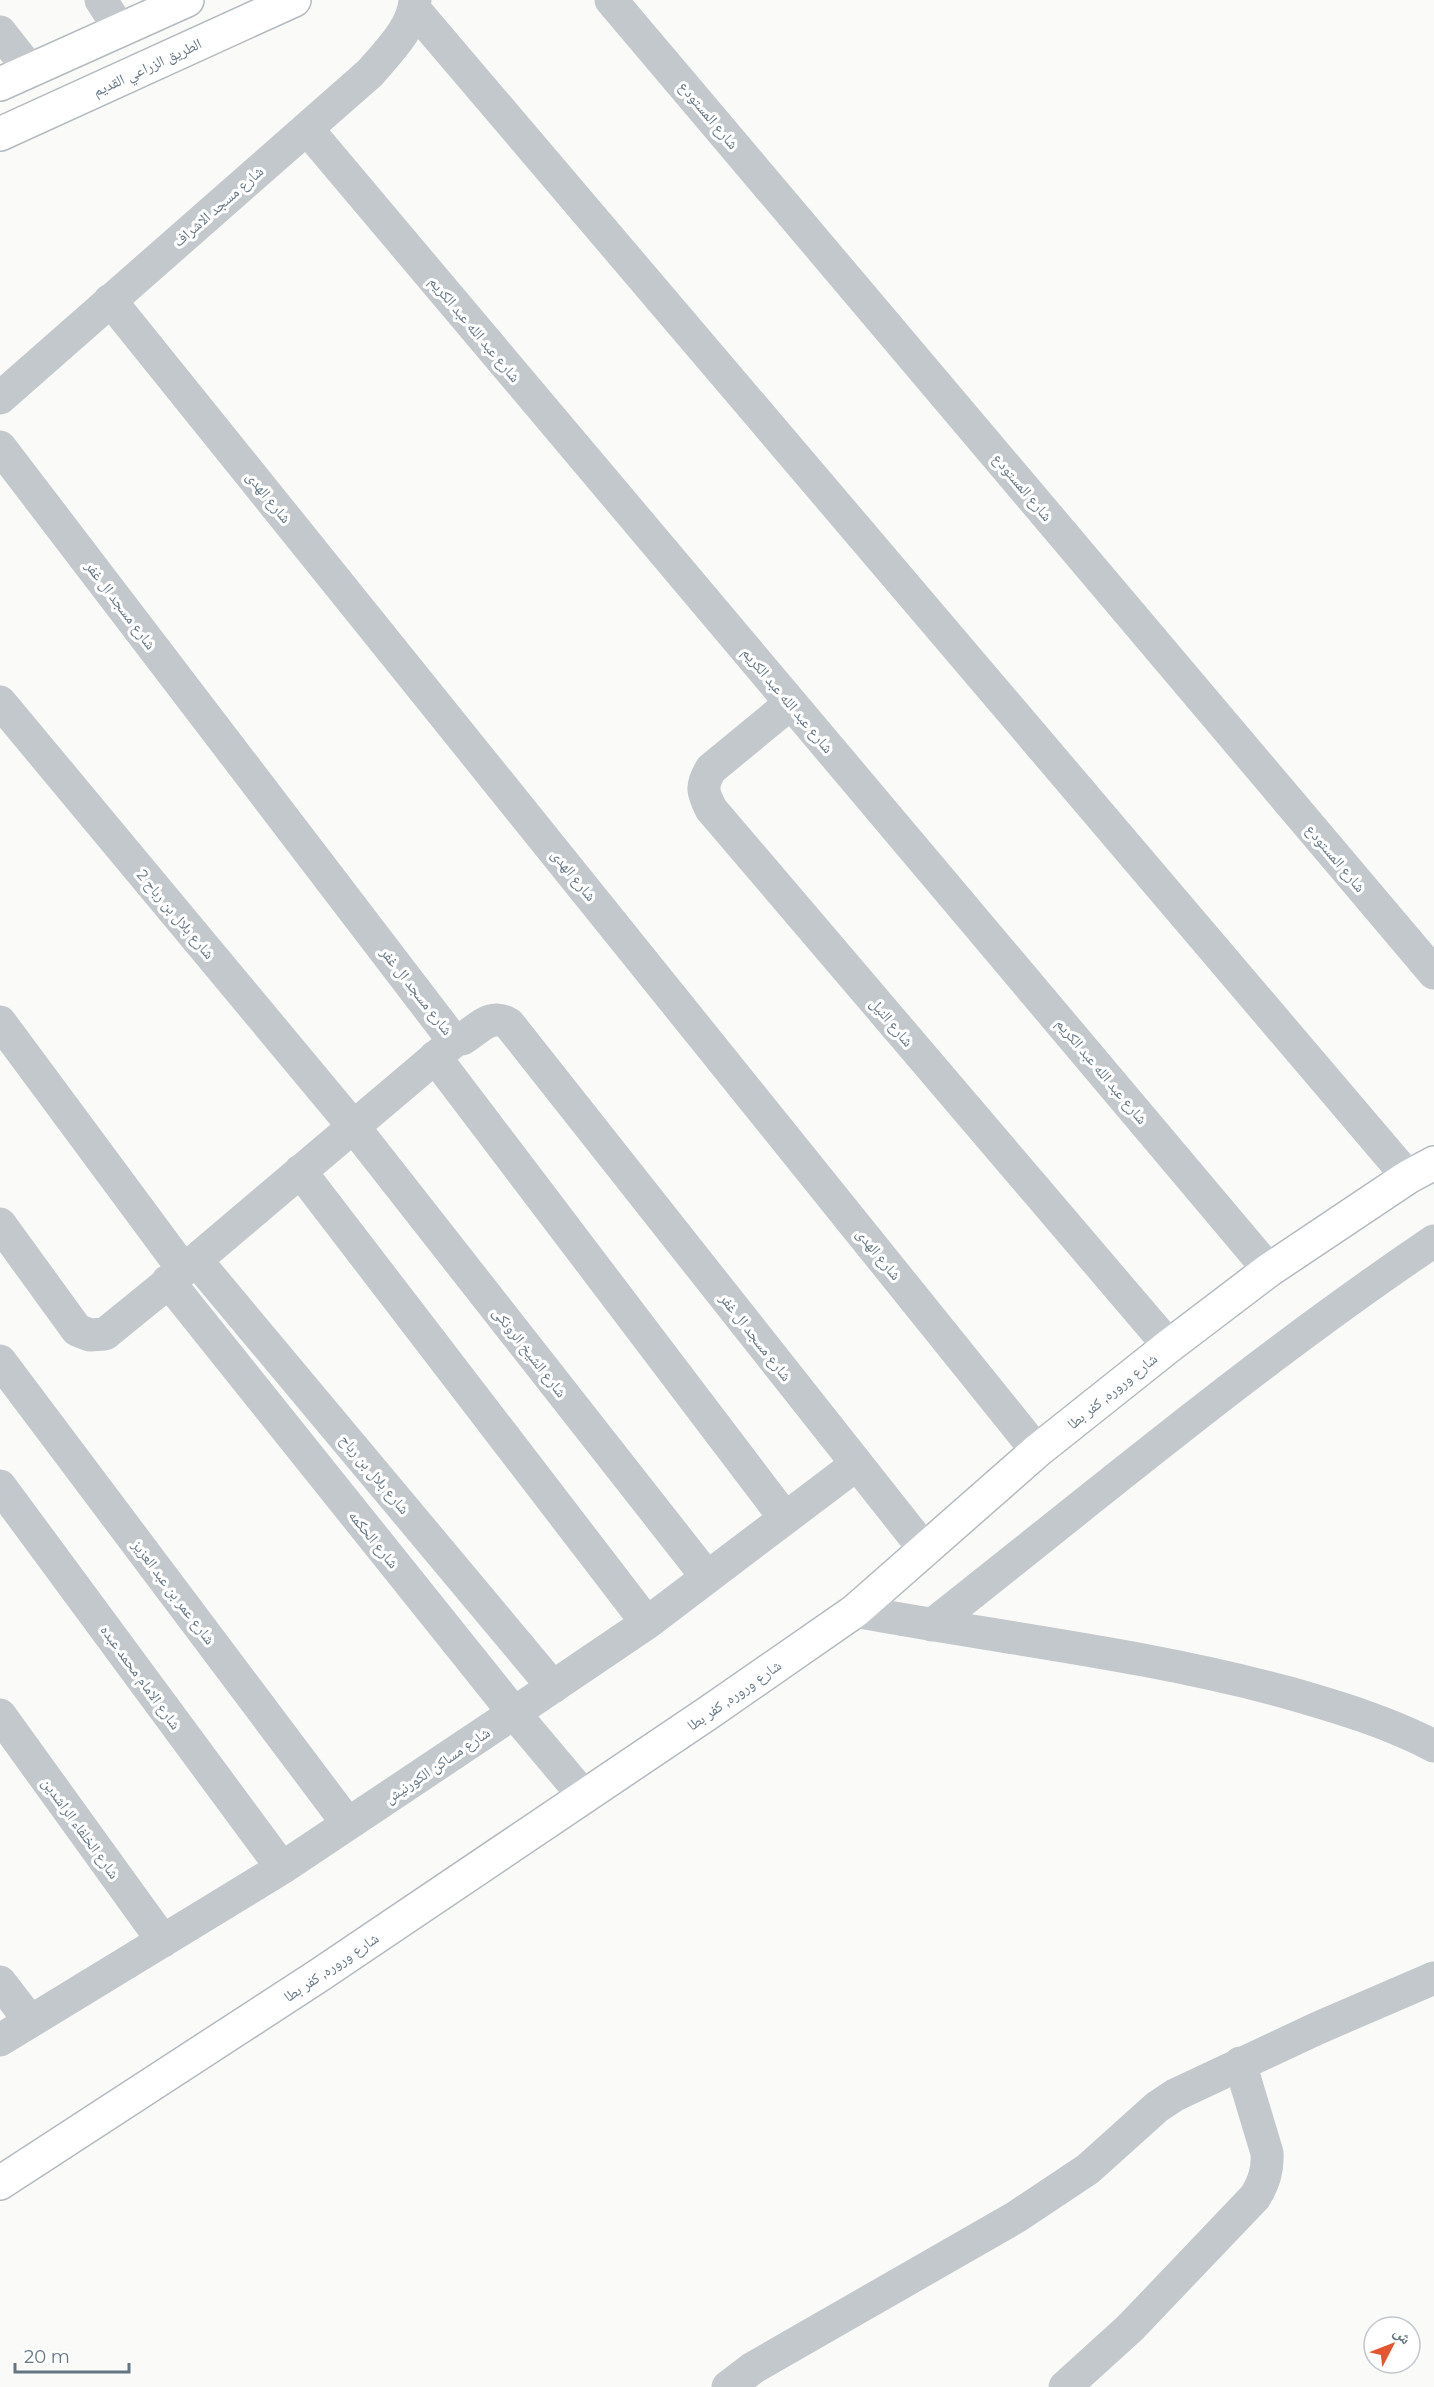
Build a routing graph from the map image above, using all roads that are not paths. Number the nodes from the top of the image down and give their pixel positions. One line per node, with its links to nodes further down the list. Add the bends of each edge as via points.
1 (101, 0): 6 (street)
2 (187, 0): 6 (street)
3 (294, 0): 11 (street, الطريق الزراعي القديم)
4 (611, 0): 17 (street, شارع المستودع)
5 (415, 5): 10 (street, شارع مسجد الاشراف, via 396,41 370,73); 21 (street)
6 (120, 30): 8 (street)
7 (0, 32): 8 (street)
8 (30, 70): 9 (street)
9 (0, 84)
10 (308, 130): 12 (street, شارع مسجد الاشراف); 16 (street, شارع عبد الله عبد الكريم)
11 (0, 134)
12 (110, 300): 13 (street, شارع مسجد الاشراف); 29 (street, شارع الهدى)
13 (0, 398)
14 (0, 447): 19 (street, شارع مسجد ال غفر, via 450,1036)
15 (0, 702): 20 (street, شارع بلال بن رباح 2)
16 (791, 703): 26 (street, شارع عبد الله عبد الكريم); 27 (street, شارع النيل, via 711,769 704,781 704,795 711,809)
17 (1434, 973)
18 (0, 1022): 25 (street)
19 (446, 1048): 20 (street); 30 (street, شارع مسجد ال غفر, via 490,1020 509,1024); 32 (street)
20 (352, 1126): 22 (street); 34 (street, شارع الشيخ الرونكى)
21 (1421, 1170): 26 (street, شارع وروره, كفر بطا)
22 (300, 1171): 25 (street); 36 (street)
23 (0, 1224): 25 (street, via 77,1330 90,1335 105,1334)
24 (1434, 1241): 37 (street, via 1250,1373)
25 (182, 1270): 38 (street, شارع بلال بن رباح); 39 (street, شارع الحكمه)
26 (1269, 1270): 27 (street, شارع وروره, كفر بطا)
27 (1168, 1346): 29 (street, شارع وروره, كفر بطا)
28 (0, 1361): 43 (street, شارع عمر بن عبد العزيز)
29 (1037, 1451): 33 (street, شارع وروره, كفر بطا)
30 (857, 1464): 32 (street, شارع مساكن الكورنيش); 33 (street, شارع مسجد ال غفر)
31 (0, 1486): 44 (street, شارع الامام محمد عبده)
32 (785, 1518): 34 (street, شارع مساكن الكورنيش)
33 (925, 1550): 35 (street, شارع وروره, كفر بطا)
34 (707, 1577): 36 (street, شارع مساكن الكورنيش)
35 (855, 1611): 37 (street); 42 (street, شارع وروره, كفر بطا)
36 (647, 1623): 38 (street, شارع مساكن الكورنيش)
37 (932, 1625): 41 (street, via 1241,1680 1366,1717)
38 (553, 1687): 39 (street, شارع مساكن الكورنيش)
39 (514, 1713): 42 (street, شارع الحكمه); 43 (street, شارع مساكن الكورنيش)
40 (0, 1715): 45 (street, شارع الخلفاء الراشدين)
41 (1434, 1746)
42 (584, 1795): 51 (street, شارع وروره, كفر بطا, via 318,1976)
43 (348, 1824): 44 (street, شارع مساكن الكورنيش)
44 (282, 1868): 45 (street, شارع مساكن الكورنيش)
45 (163, 1941): 48 (street, شارع مساكن الكورنيش)
46 (1434, 1978): 50 (street)
47 (0, 1982): 48 (street)
48 (30, 2021): 49 (street, شارع مساكن الكورنيش)
49 (0, 2040)
50 (1240, 2063): 52 (street, via 1157,2107 1089,2169 1016,2217 753,2368); 53 (street, via 1267,2153 1264,2182 1255,2197 1130,2328)
51 (0, 2183)
52 (728, 2387)
53 (1065, 2387)

